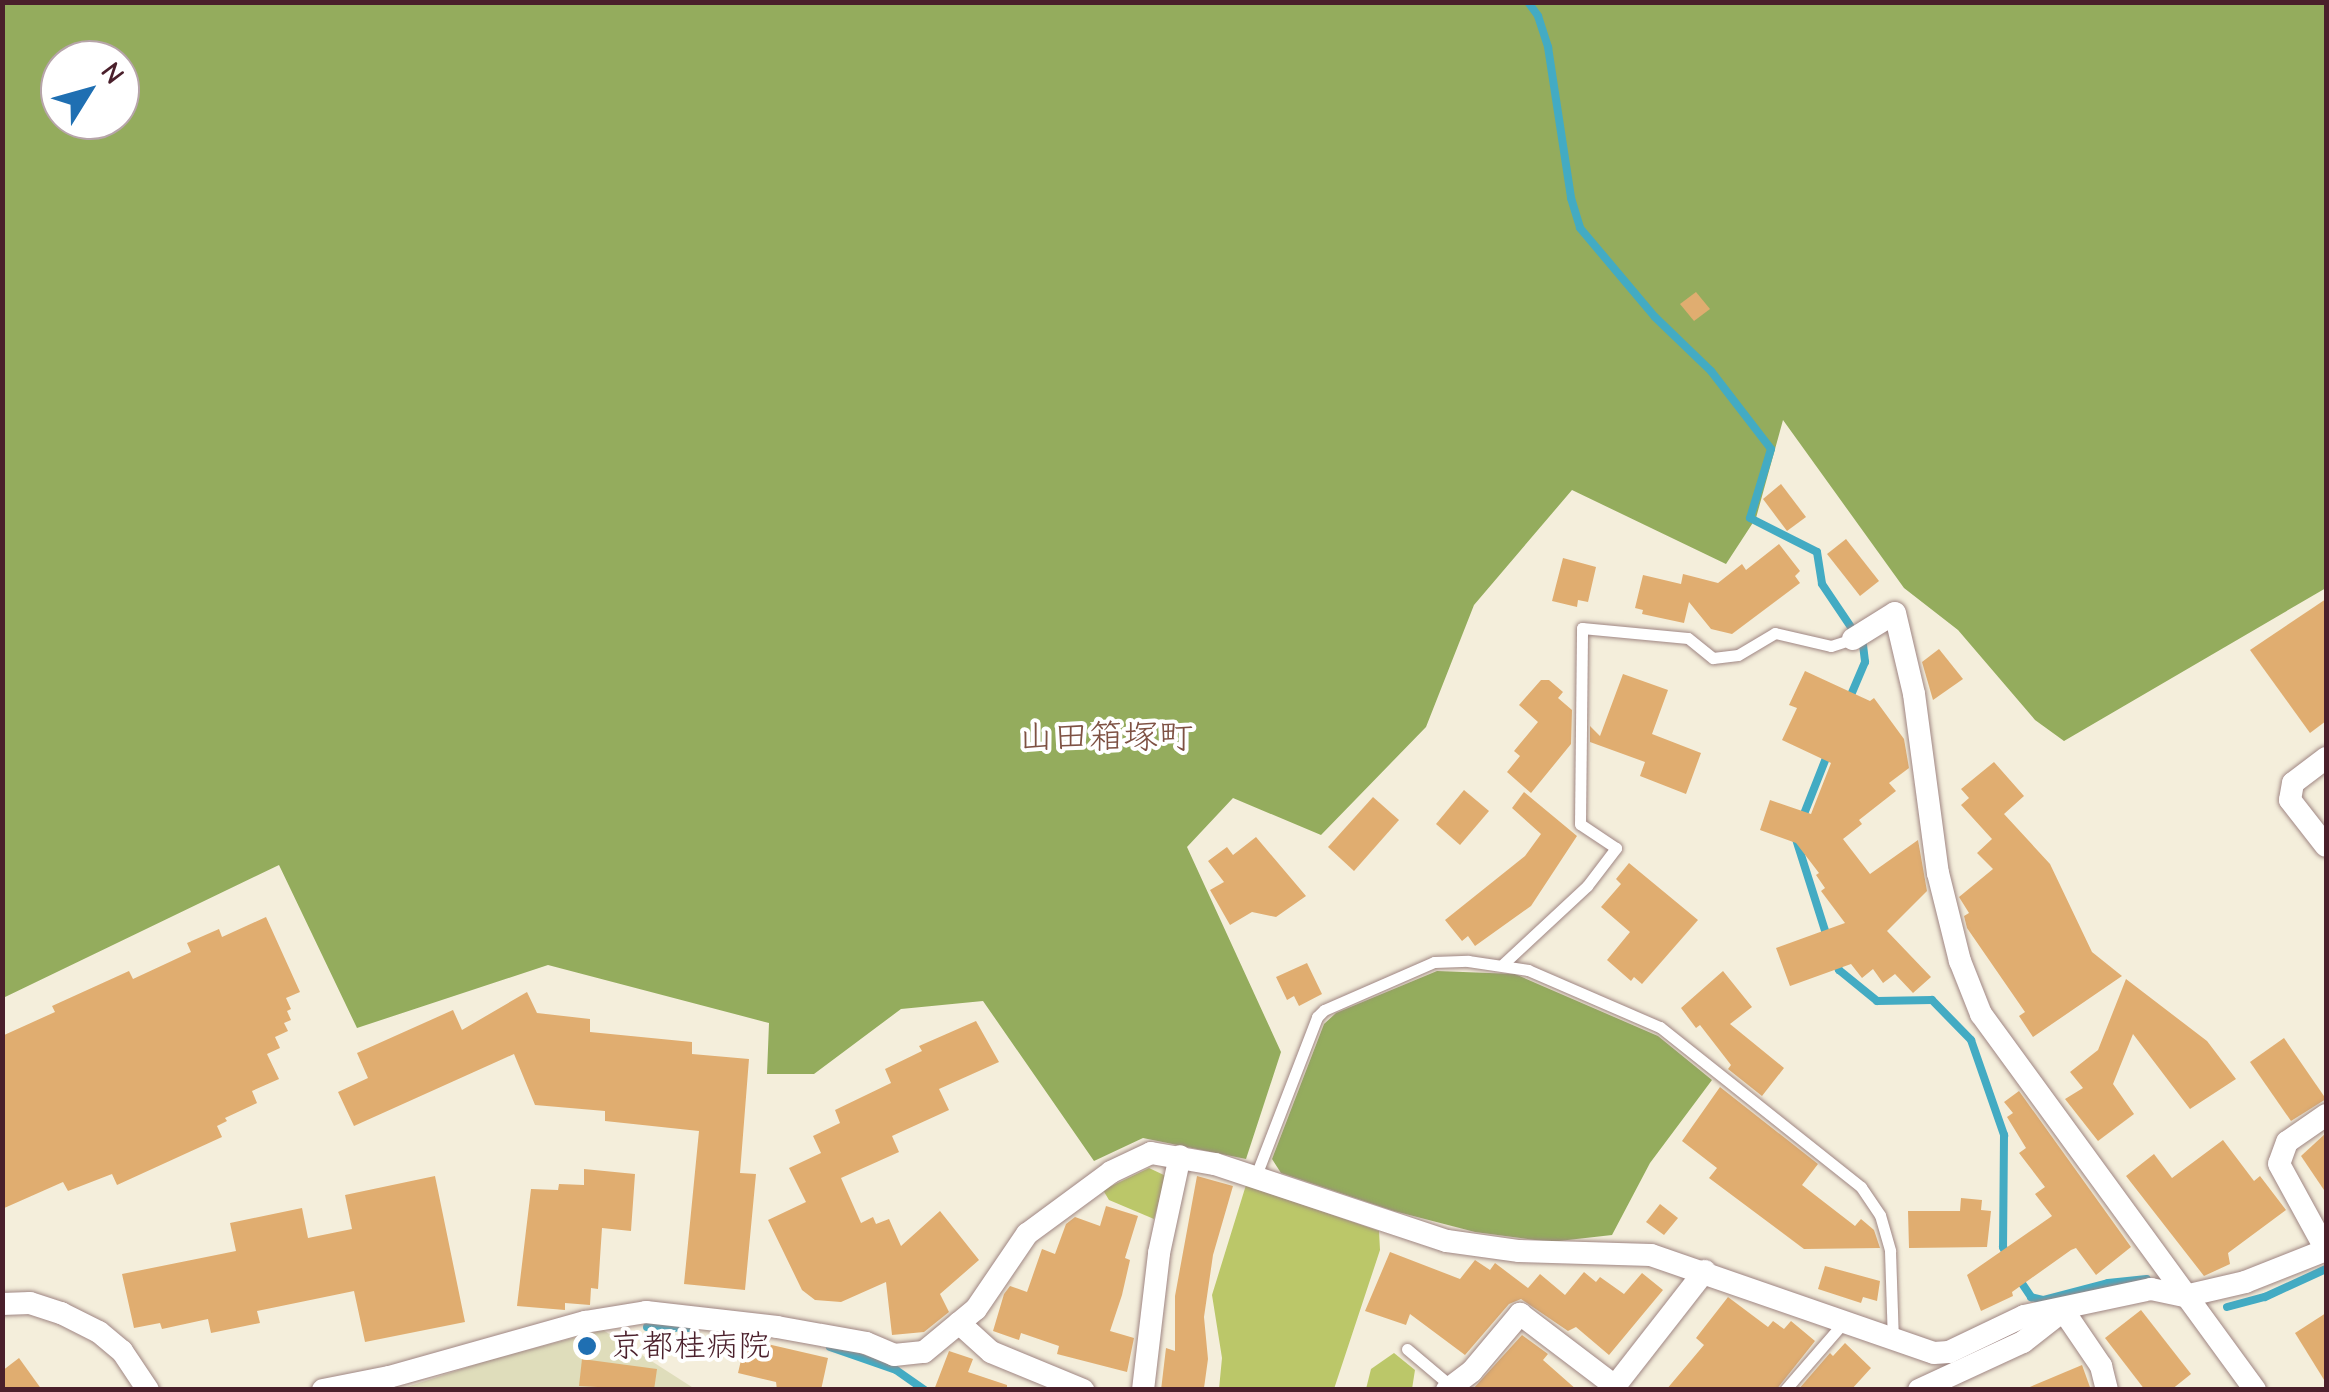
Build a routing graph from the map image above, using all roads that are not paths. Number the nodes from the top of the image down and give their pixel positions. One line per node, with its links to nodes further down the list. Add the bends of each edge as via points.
1 (1861, 634): 4 (lane, via 1831,646 1775,633 1738,655 1713,658 1688,638 1582,628 1580,824 1616,848 1586,886); 10 (street, via 1895,613 1914,694 1938,873 1981,1014)
2 (2326, 758): 3 (street, via 2293,783 2290,800)
3 (2326, 846)
4 (1502, 965): 7 (lane, via 1434,962 1324,1010); 15 (lane, via 1660,1027 1843,1170 1880,1214 1890,1251)
5 (2326, 1115): 8 (street, via 2287,1142 2279,1164)
6 (1180, 1156): 7 (street); 13 (street, via 1151,1152 1111,1172 1027,1234 976,1309); 22 (street, via 1159,1253)
7 (1255, 1178): 9 (street, via 1447,1240 1519,1251 1651,1255)
8 (2326, 1250): 10 (street, via 2245,1282)
9 (1705, 1271): 14 (street); 18 (street, via 1615,1386 1520,1314 1472,1372)
10 (2184, 1296): 12 (street, via 2151,1290); 26 (street)
11 (2, 1304): 19 (street, via 46,1308 99,1332 122,1351)
12 (2063, 1310): 15 (street, via 2024,1316 1949,1352); 24 (street, via 2022,1342); 25 (street, via 2100,1366)
13 (959, 1323): 17 (street, via 924,1352 894,1355 777,1326 646,1312 492,1345); 21 (street, via 990,1352)
14 (1844, 1323): 15 (street); 23 (lane)
15 (1893, 1340)
16 (1407, 1348): 18 (lane)
17 (390, 1383): 20 (street)
18 (1449, 1388)
19 (148, 1390)
20 (322, 1390)
21 (1084, 1390)
22 (1143, 1390)
23 (1785, 1390)
24 (1919, 1390)
25 (2107, 1390)
26 (2255, 1390)

